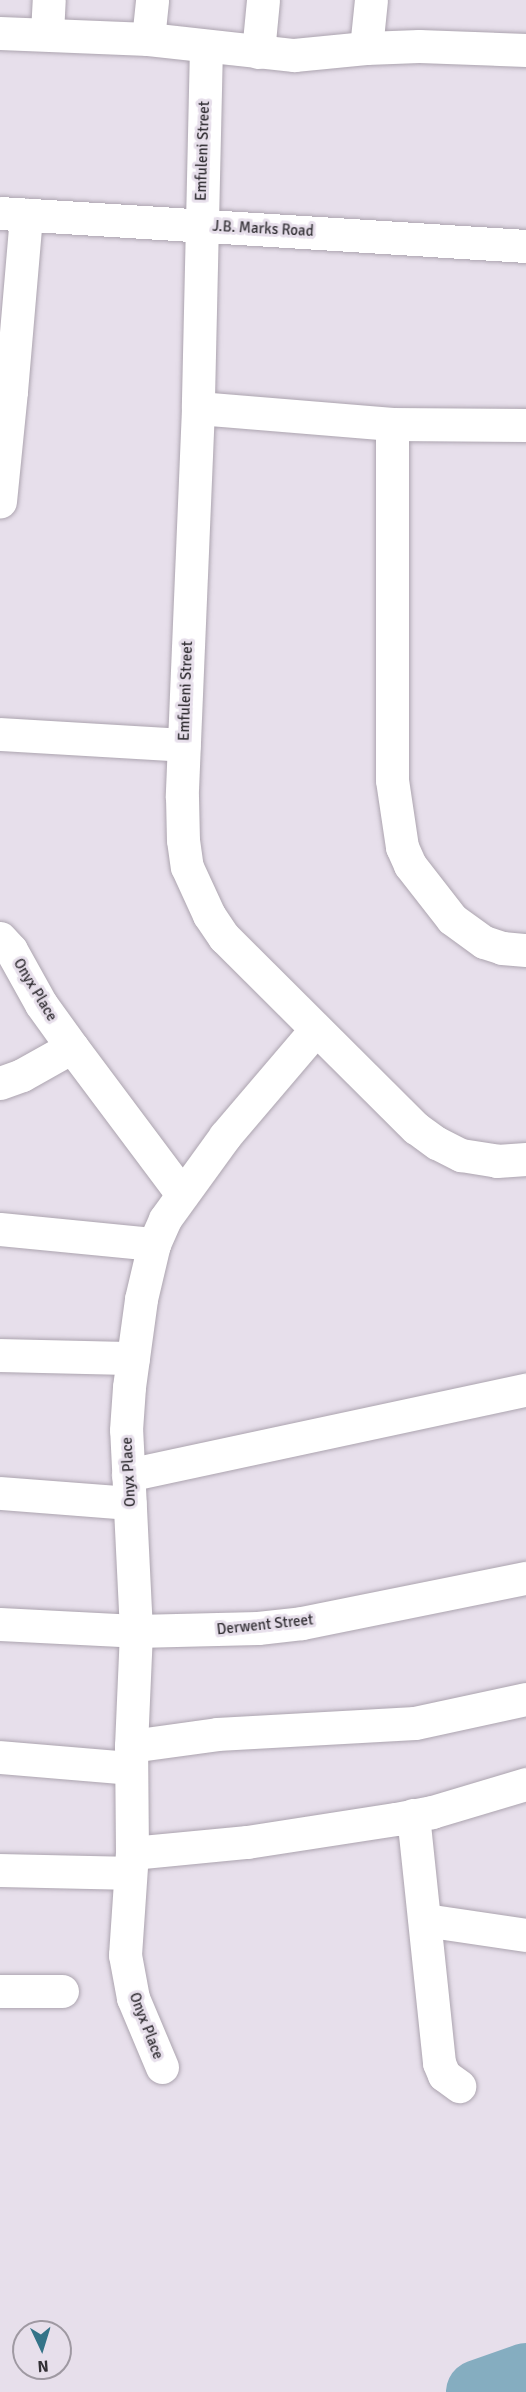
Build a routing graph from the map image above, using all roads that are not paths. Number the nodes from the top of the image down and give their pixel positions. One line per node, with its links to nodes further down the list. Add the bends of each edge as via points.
1 (49, 0): 6 (street)
2 (152, 0): 7 (street)
3 (263, 0): 11 (street)
4 (371, 0): 9 (street)
5 (0, 33): 6 (street)
6 (48, 33): 7 (street)
7 (147, 39): 8 (street)
8 (206, 46): 11 (street); 13 (street, Emfuleni Street)
9 (366, 48): 10 (street); 11 (street, via 294,55)
10 (526, 50)
11 (258, 52)
12 (13, 214): 13 (street, J.B. Marks Road); 15 (street)
13 (201, 226): 14 (street, J.B. Marks Road); 16 (street, Emfuleni Street)
14 (526, 246)
15 (6, 390): 19 (street)
16 (198, 408): 17 (street); 21 (street, Emfuleni Street)
17 (392, 424): 18 (street); 23 (street, via 392,780 402,847 410,865 452,919 484,942)
18 (526, 425)
19 (0, 501)
20 (0, 734): 21 (street)
21 (184, 745): 24 (street, Emfuleni Street, via 183,840 196,892 224,937)
22 (0, 938): 25 (street, Onyx Place)
23 (526, 950)
24 (316, 1029): 27 (street, Emfuleni Street, via 385,1100 437,1143 461,1155 497,1161); 28 (street, via 225,1136)
25 (72, 1047): 26 (street); 28 (street, Onyx Place)
26 (0, 1083)
27 (526, 1160)
28 (182, 1194): 30 (street, Onyx Place)
29 (0, 1229): 30 (street)
30 (154, 1244): 32 (street, Onyx Place)
31 (0, 1355): 32 (street)
32 (133, 1358): 34 (street, Onyx Place, via 126,1430)
33 (526, 1390): 34 (street)
34 (129, 1489): 35 (street); 38 (street, Onyx Place)
35 (0, 1493)
36 (526, 1578): 38 (street, Derwent Street, via 302,1623 222,1631)
37 (0, 1624): 38 (street, Derwent Street)
38 (136, 1631): 41 (street, Onyx Place)
39 (526, 1699): 41 (street, via 415,1723 217,1734)
40 (0, 1757): 41 (street)
41 (131, 1757): 44 (street, Onyx Place)
42 (526, 1784): 43 (street)
43 (413, 1815): 44 (street); 46 (street)
44 (131, 1863): 45 (street); 50 (street, Onyx Place, via 124,1955 133,1998)
45 (0, 1870)
46 (425, 1920): 47 (street); 51 (street, via 440,2063 444,2075)
47 (526, 1935)
48 (0, 1991): 49 (street)
49 (62, 1992)
50 (162, 2067)
51 (459, 2086)

